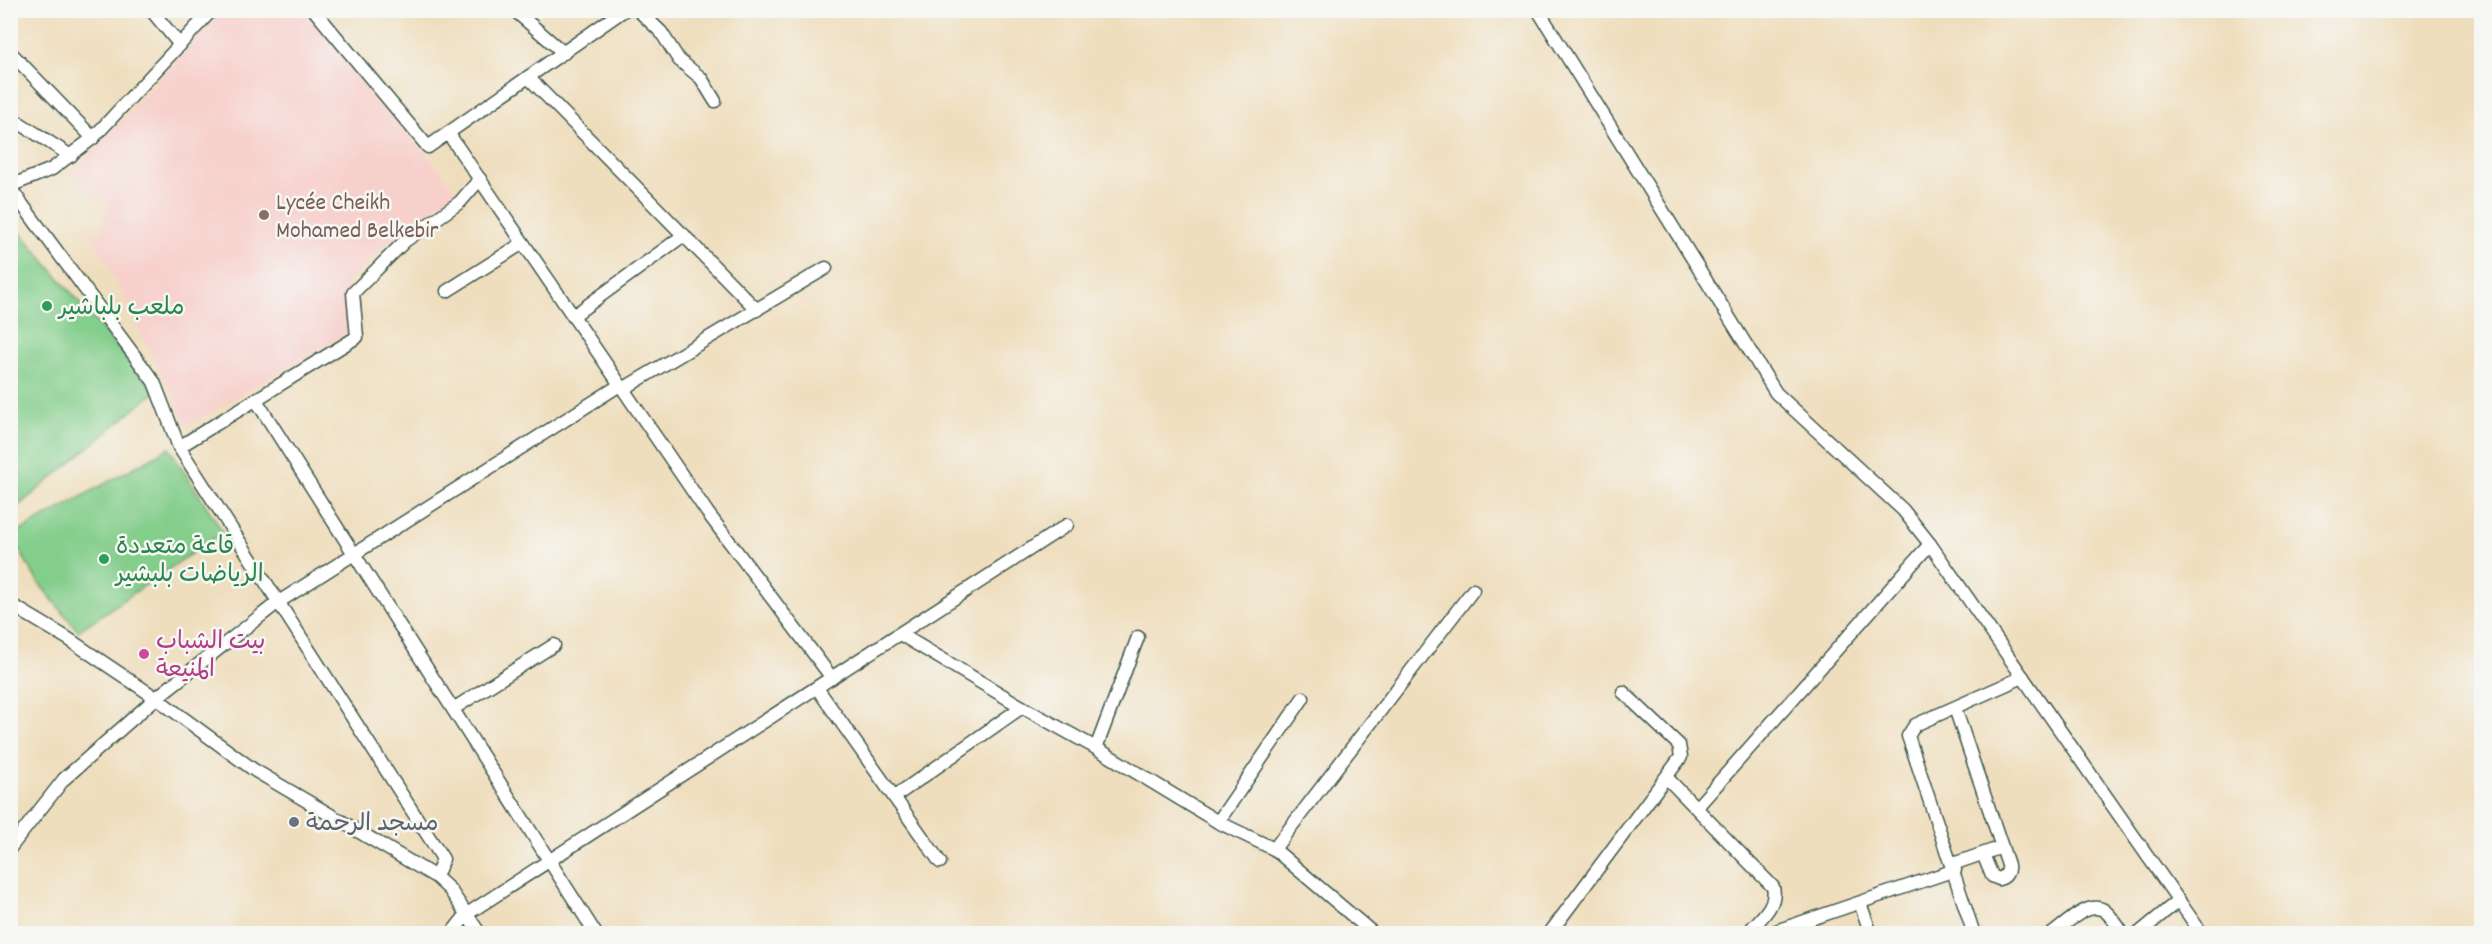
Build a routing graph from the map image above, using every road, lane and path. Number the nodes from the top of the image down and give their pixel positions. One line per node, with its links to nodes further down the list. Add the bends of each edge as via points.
1 (151, 10): 8 (street)
2 (212, 10): 8 (street)
3 (314, 10): 14 (street, via 428,147)
4 (514, 10): 10 (street)
5 (624, 10): 10 (street)
6 (638, 10): 12 (street, via 661,32 682,63 701,78)
7 (1538, 10): 29 (street, via 1776,393 1903,510)
8 (180, 45): 15 (street)
9 (10, 52): 15 (street)
10 (564, 52): 11 (street)
11 (528, 77): 14 (street); 19 (street)
12 (715, 101)
13 (10, 117): 16 (street)
14 (448, 133): 17 (street)
15 (93, 138): 16 (street)
16 (71, 156): 18 (street, via 38,177)
17 (480, 179): 20 (street); 26 (street, via 460,202 405,240 353,293 357,337)
18 (10, 187): 27 (street, via 154,382)
19 (684, 235): 23 (street); 24 (street)
20 (523, 243): 22 (street); 24 (street)
21 (826, 268): 23 (street)
22 (447, 291)
23 (758, 310): 25 (street)
24 (573, 316): 25 (street)
25 (621, 387): 30 (street); 38 (street, via 707,512)
26 (256, 400): 27 (street); 30 (street)
27 (179, 447): 32 (street)
28 (1067, 525): 34 (street)
29 (1930, 544): 37 (street); 49 (street)
30 (354, 554): 32 (street); 45 (street)
31 (1473, 590): 53 (street)
32 (277, 603): 41 (street); 58 (street, via 443,860)
33 (10, 604): 41 (street)
34 (900, 634): 38 (street); 43 (street)
35 (1138, 637): 46 (street)
36 (554, 645): 45 (street)
37 (2023, 677): 44 (street); 59 (street)
38 (832, 678): 39 (street)
39 (817, 688): 48 (street); 55 (street)
40 (1623, 692): 47 (street, via 1681,748 1680,761)
41 (156, 698): 52 (street, via 64,779); 58 (street, via 254,770)
42 (1303, 698): 50 (street)
43 (1022, 707): 46 (street); 48 (street)
44 (1955, 708): 51 (street); 57 (street, via 1915,725 1908,736)
45 (453, 709): 55 (street)
46 (1096, 748): 50 (street)
47 (1667, 778): 49 (street); 66 (street)
48 (894, 796): 56 (street)
49 (1697, 807): 67 (street, via 1773,887 1772,904)
50 (1218, 822): 53 (street)
51 (2002, 847): 54 (street); 54 (street, via 2008,868 2002,878 1992,876)
52 (10, 848)
53 (1274, 849): 65 (street)
54 (1983, 854): 57 (street)
55 (550, 861): 61 (street); 64 (street)
56 (940, 862)
57 (1954, 867): 60 (street); 70 (street)
58 (436, 877): 61 (street)
59 (2179, 900): 73 (street); 74 (street)
60 (1860, 903): 68 (street); 69 (street)
61 (467, 914): 62 (street); 63 (street)
62 (451, 933)
63 (480, 933)
64 (596, 933)
65 (1374, 933)
66 (1549, 933)
67 (1748, 933)
68 (1767, 933)
69 (1871, 933)
70 (1974, 933)
71 (2052, 933): 72 (street, via 2087,909 2097,908 2105,911)
72 (2123, 933)
73 (2138, 933)
74 (2202, 933)

